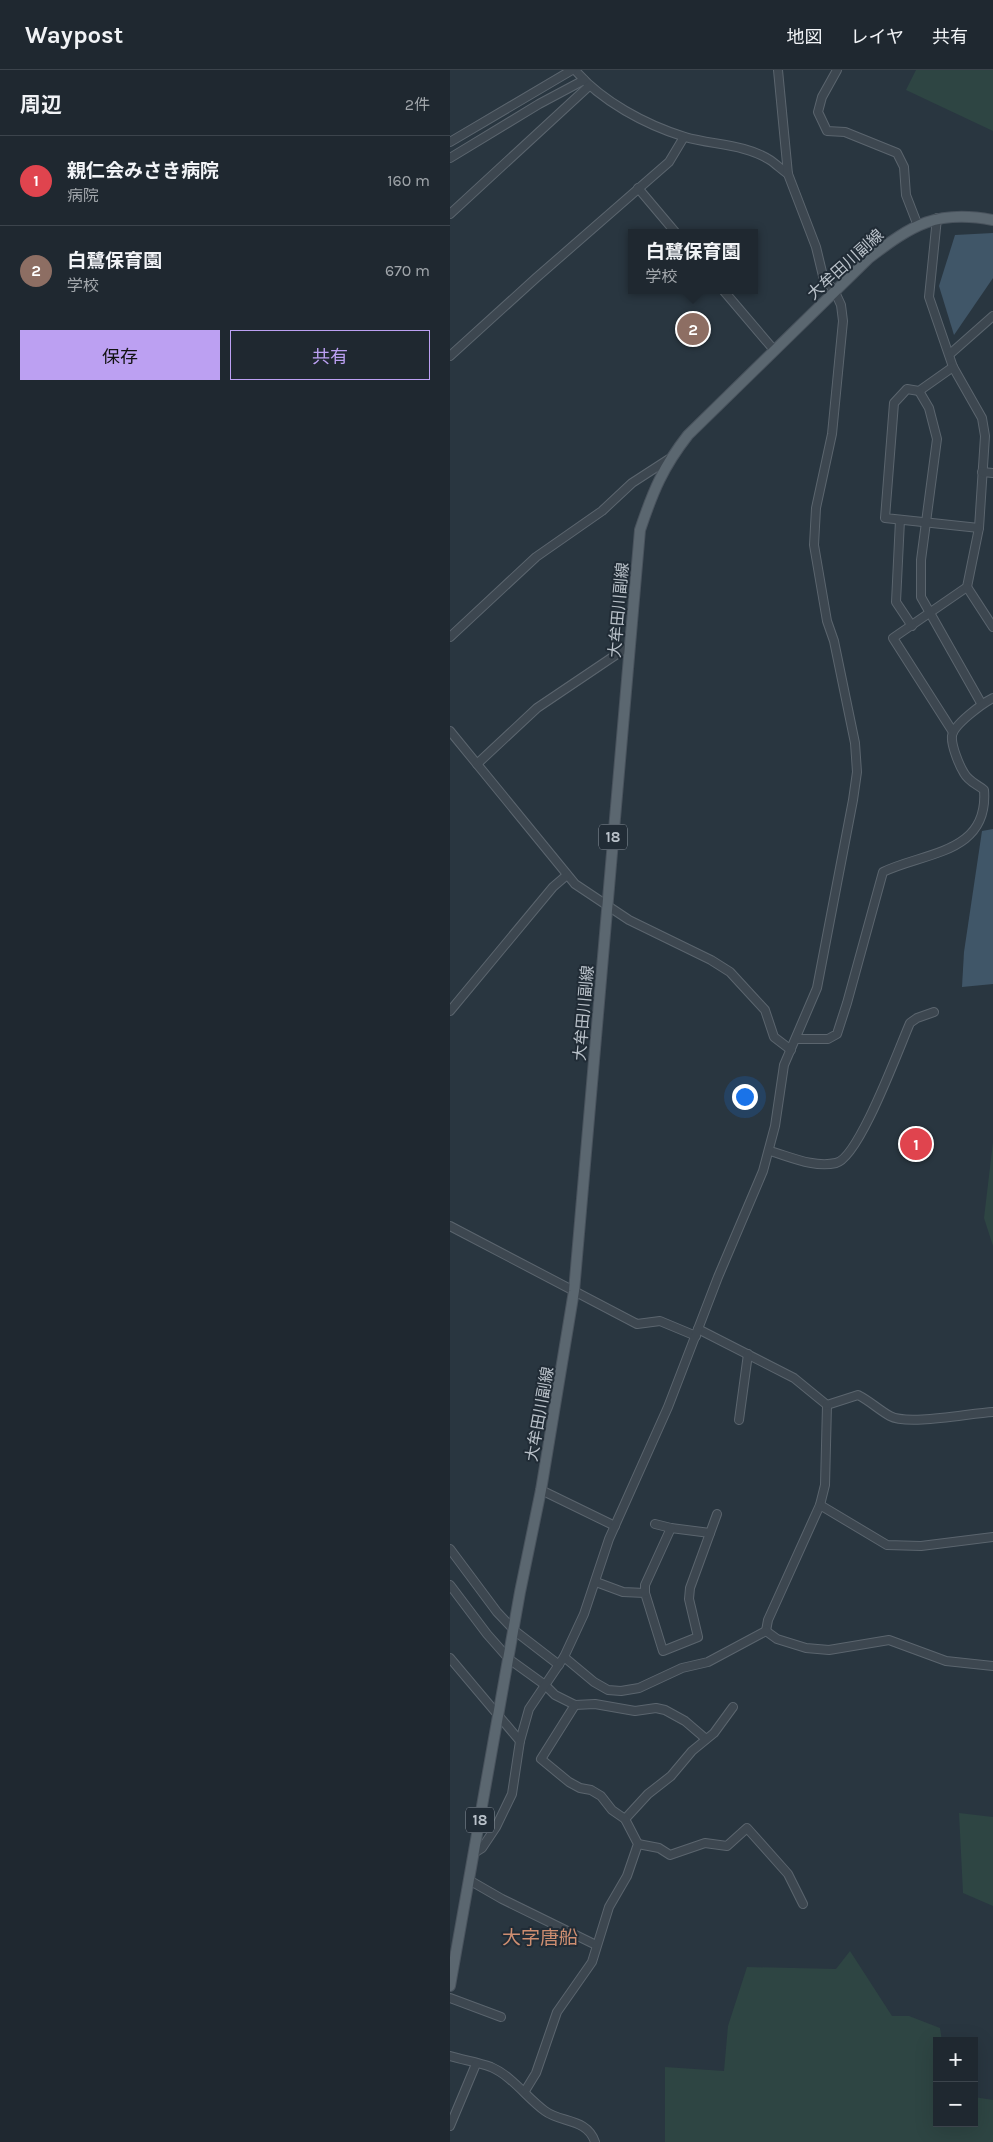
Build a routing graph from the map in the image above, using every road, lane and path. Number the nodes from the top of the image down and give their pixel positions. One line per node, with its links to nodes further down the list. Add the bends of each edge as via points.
1 (574, 70): 4 (street); 6 (street)
2 (778, 70): 8 (street)
3 (838, 70): 13 (street, via 822,97 818,112 827,131 845,132 897,152 904,167 906,195)
4 (586, 83): 5 (street, via 632,113); 7 (street, via 538,104); 10 (street)
5 (684, 137): 8 (street, via 742,148 770,159); 9 (street, via 669,162)
6 (450, 142)
7 (450, 158)
8 (788, 174): 15 (street, via 816,247 823,276)
9 (638, 188): 14 (street); 20 (street)
10 (450, 214)
11 (937, 218): 12 (main road, 大牟田川副線 / 18, via 952,216); 13 (main road, 大牟田川副線 / 18); 19 (street, via 929,297)
12 (993, 220)
13 (918, 226): 15 (main road, 大牟田川副線 / 18, via 869,258)
14 (673, 229)
15 (835, 292): 18 (main road, 大牟田川副線 / 18); 44 (street, via 843,321 832,434 816,508 814,545 857,765 817,988)
16 (726, 294): 18 (street)
17 (993, 316): 19 (street)
18 (774, 350): 23 (main road, 大牟田川副線 / 18, via 713,408)
19 (950, 354): 21 (street)
20 (450, 356)
21 (953, 367): 22 (street); 24 (street, via 982,418 985,436)
22 (919, 391): 26 (street, via 907,389 894,403 885,518); 27 (street, via 929,408 937,439)
23 (669, 459): 33 (street, via 632,483 602,511 536,557); 34 (main road, 大牟田川副線 / 18, via 652,492 640,530)
24 (982, 472): 25 (street); 28 (street)
25 (993, 473)
26 (900, 520): 27 (street); 31 (street, via 896,602)
27 (926, 522): 28 (street); 30 (street, via 921,598)
28 (979, 528): 29 (street)
29 (968, 588): 30 (street); 32 (street)
30 (930, 614): 31 (street); 36 (street)
31 (912, 626): 38 (street, via 893,638)
32 (993, 627)
33 (450, 637)
34 (629, 646): 39 (street, via 537,708); 41 (main road, 大牟田川副線 / 18)
35 (993, 698): 36 (street)
36 (981, 703): 38 (street)
37 (450, 731): 39 (street)
38 (953, 732): 44 (street, via 951,738 964,773 984,790 985,802 979,822 971,834 951,849 883,872 836,1034 828,1039)
39 (477, 764): 40 (street)
40 (567, 875): 41 (street); 42 (street, via 537,906)
41 (607, 907): 45 (street, via 730,972 764,1010 774,1037); 48 (main road, 大牟田川副線 / 18)
42 (450, 1011)
43 (934, 1012): 46 (street, via 910,1023 862,1133 854,1148 839,1163 821,1166)
44 (796, 1039): 45 (street)
45 (791, 1050): 46 (street, via 784,1065)
46 (770, 1151): 49 (street)
47 (450, 1226): 48 (street)
48 (574, 1291): 49 (street, via 638,1324 660,1321); 54 (main road, 大牟田川副線 / 18)
49 (697, 1332): 50 (street); 58 (street)
50 (748, 1354): 51 (street, via 794,1378); 53 (street)
51 (827, 1406): 52 (street, via 858,1395 891,1416 909,1420); 55 (street, via 825,1485)
52 (993, 1412)
53 (739, 1420)
54 (541, 1490): 58 (street); 67 (main road, 大牟田川副線 / 18)
55 (820, 1505): 61 (street, via 887,1545 921,1546); 66 (street, via 780,1591)
56 (717, 1514): 60 (street)
57 (655, 1524): 59 (street)
58 (615, 1526): 63 (street)
59 (671, 1528): 60 (street); 65 (street, via 645,1585)
60 (710, 1533): 65 (street, via 690,1588 689,1599 698,1637 663,1651)
61 (993, 1537)
62 (450, 1549): 67 (street)
63 (596, 1582): 65 (street, via 623,1592); 70 (street)
64 (450, 1585): 68 (street, via 487,1634)
65 (645, 1592)
66 (766, 1630): 70 (street, via 708,1662 682,1668 639,1688 621,1691 608,1690 594,1682); 72 (street, via 777,1639 806,1648 829,1650 889,1640 946,1661)
67 (514, 1633): 68 (main road, 大牟田川副線 / 18); 71 (street)
68 (510, 1657): 73 (street); 76 (main road, 大牟田川副線 / 18)
69 (450, 1658): 76 (street)
70 (564, 1658): 71 (street)
71 (559, 1665): 73 (street)
72 (993, 1666)
73 (545, 1685): 74 (street, via 555,1695); 78 (street, via 529,1709)
74 (575, 1705): 77 (street, via 595,1704 634,1711 665,1710 685,1721); 79 (street, via 542,1759 569,1782 601,1796 612,1810)
75 (733, 1707): 77 (street)
76 (499, 1719): 78 (street); 81 (main road, 大牟田川副線 / 18)
77 (706, 1739): 79 (street)
78 (520, 1741): 81 (street, via 512,1794 496,1827 482,1848)
79 (625, 1818): 80 (street)
80 (638, 1844): 83 (street, via 670,1854 705,1842 727,1846 747,1828 788,1874); 84 (street, via 627,1876 609,1907)
81 (474, 1853): 82 (main road, 大牟田川副線 / 18)
82 (469, 1880): 84 (street); 85 (main road, 大牟田川副線 / 18)
83 (804, 1904)
84 (596, 1945): 91 (street, via 592,1962 557,2012 536,2074)
85 (452, 1964): 86 (main road, 大牟田川副線 / 18)
86 (450, 1986)
87 (450, 1998): 88 (street)
88 (501, 2017)
89 (450, 2056): 90 (street)
90 (476, 2064): 91 (street, via 492,2068); 92 (street)
91 (525, 2091): 93 (street, via 546,2112 577,2122 587,2129)
92 (450, 2126)
93 (595, 2142)

